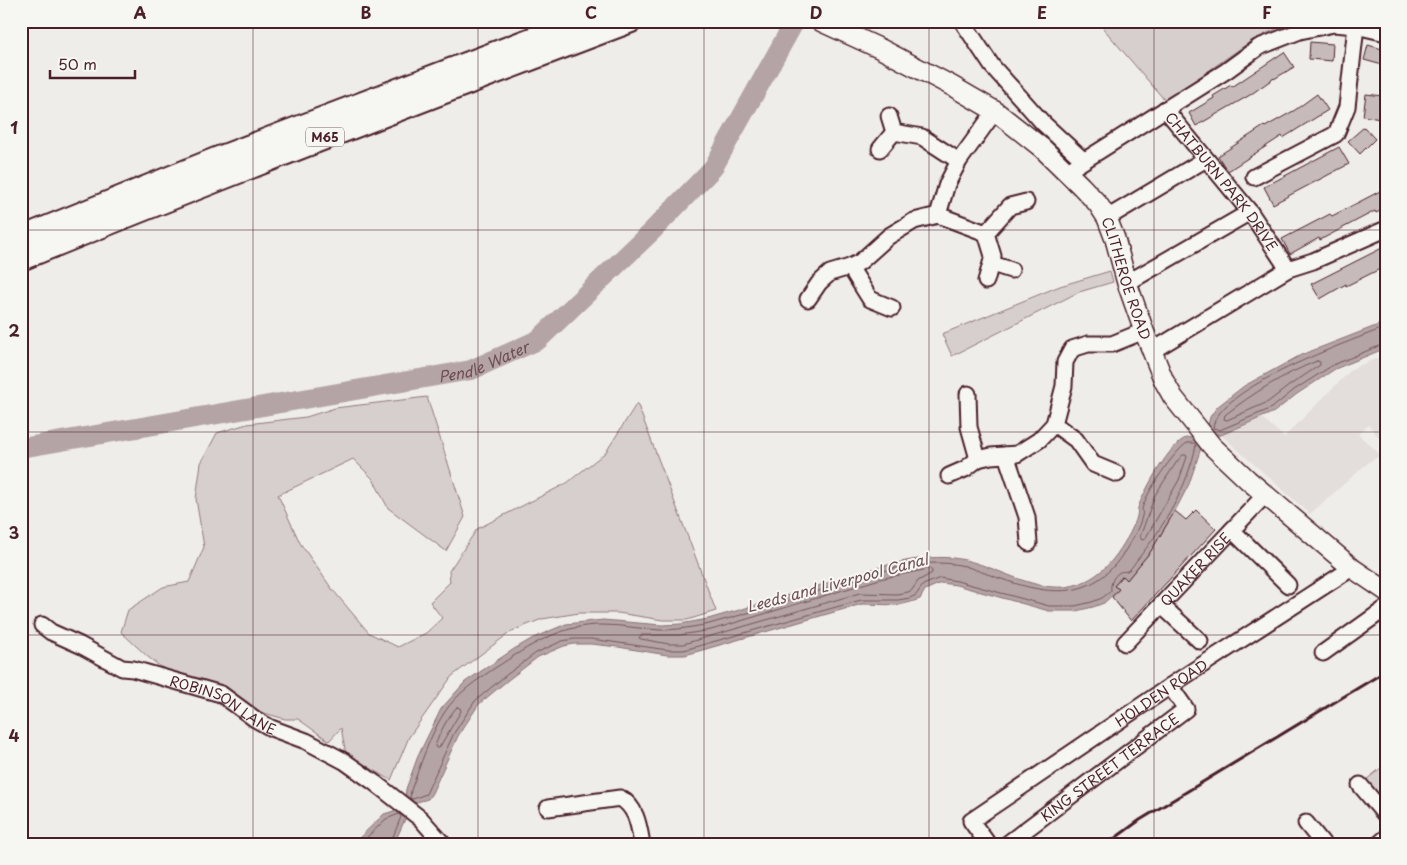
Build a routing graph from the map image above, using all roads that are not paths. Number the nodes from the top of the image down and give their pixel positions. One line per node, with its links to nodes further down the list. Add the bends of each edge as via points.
1 (580, 21): 23 (highway, M65, via 216,159)
2 (631, 21): 24 (highway, M65, via 338,132)
3 (820, 21): 8 (main road, CLITHEROE ROAD, via 881,49)
4 (962, 21): 13 (street, via 992,66 1043,123)
5 (1356, 26): 6 (street, CHATBURN PARK DRIVE); 7 (street, CHATBURN PARK DRIVE, via 1334,24 1300,31 1259,48); 16 (street, via 1347,107 1336,134)
6 (1386, 33)
7 (1165, 109): 12 (street, CHATBURN PARK DRIVE); 13 (street)
8 (995, 111): 14 (street); 15 (main road, CLITHEROE ROAD, via 1042,148)
9 (889, 116): 10 (street)
10 (894, 132): 11 (street); 14 (street, via 922,137)
11 (880, 149)
12 (1206, 159): 18 (street, CHATBURN PARK DRIVE); 20 (street)
13 (1083, 160): 15 (street)
14 (959, 161): 19 (street)
15 (1066, 172): 20 (main road, CLITHEROE ROAD, via 1098,204)
16 (1254, 177)
17 (1026, 202): 22 (street, via 1010,206)
18 (1250, 212): 27 (street, CHATBURN PARK DRIVE); 30 (street)
19 (938, 215): 22 (street); 26 (street, via 914,221)
20 (1107, 218): 30 (main road, CLITHEROE ROAD)
21 (1386, 229): 27 (street)
22 (986, 233): 25 (street, via 994,256)
23 (21, 238)
24 (21, 259)
25 (992, 264): 28 (street); 29 (street)
26 (850, 267): 31 (street, via 830,272); 32 (street, via 870,299)
27 (1288, 269): 34 (street)
28 (1011, 270)
29 (986, 282)
30 (1127, 283): 33 (main road, CLITHEROE ROAD)
31 (808, 299)
32 (892, 308)
33 (1144, 331): 34 (main road, CLITHEROE ROAD); 36 (street, via 1112,344 1088,344 1072,350 1065,362 1064,386)
34 (1152, 351): 41 (main road, CLITHEROE ROAD, via 1164,381 1190,419 1212,446)
35 (968, 394): 38 (street, via 969,427)
36 (1054, 424): 37 (street, via 1040,440 1017,454); 39 (street, via 1076,440 1093,464)
37 (1006, 455): 38 (street); 43 (street, via 1028,517)
38 (978, 459): 40 (street)
39 (1117, 474)
40 (949, 476)
41 (1266, 494): 42 (street, QUAKER RISE); 44 (main road, CLITHEROE ROAD)
42 (1232, 530): 45 (street); 47 (street, QUAKER RISE)
43 (1029, 544)
44 (1352, 568): 46 (main road, CLITHEROE ROAD); 53 (street, HOLDEN ROAD)
45 (1288, 585)
46 (1386, 591)
47 (1161, 605): 50 (street); 51 (street, QUAKER RISE)
48 (1386, 608): 52 (street)
49 (42, 625): 59 (street, ROBINSON LANE, via 122,668 221,694 271,728 306,741 344,761 421,819)
50 (1200, 642)
51 (1125, 643)
52 (1323, 653)
53 (1170, 686): 61 (street, HOLDEN ROAD, via 971,822); 62 (street, KING STREET TERRACE, via 1186,709)
54 (1360, 785): 56 (street)
55 (548, 808): 60 (street, via 620,798 633,809)
56 (1386, 816)
57 (1306, 823): 63 (street)
58 (1386, 838): 64 (street)
59 (443, 844)
60 (642, 844)
61 (988, 844)
62 (1007, 844)
63 (1323, 844)
64 (1379, 844)

